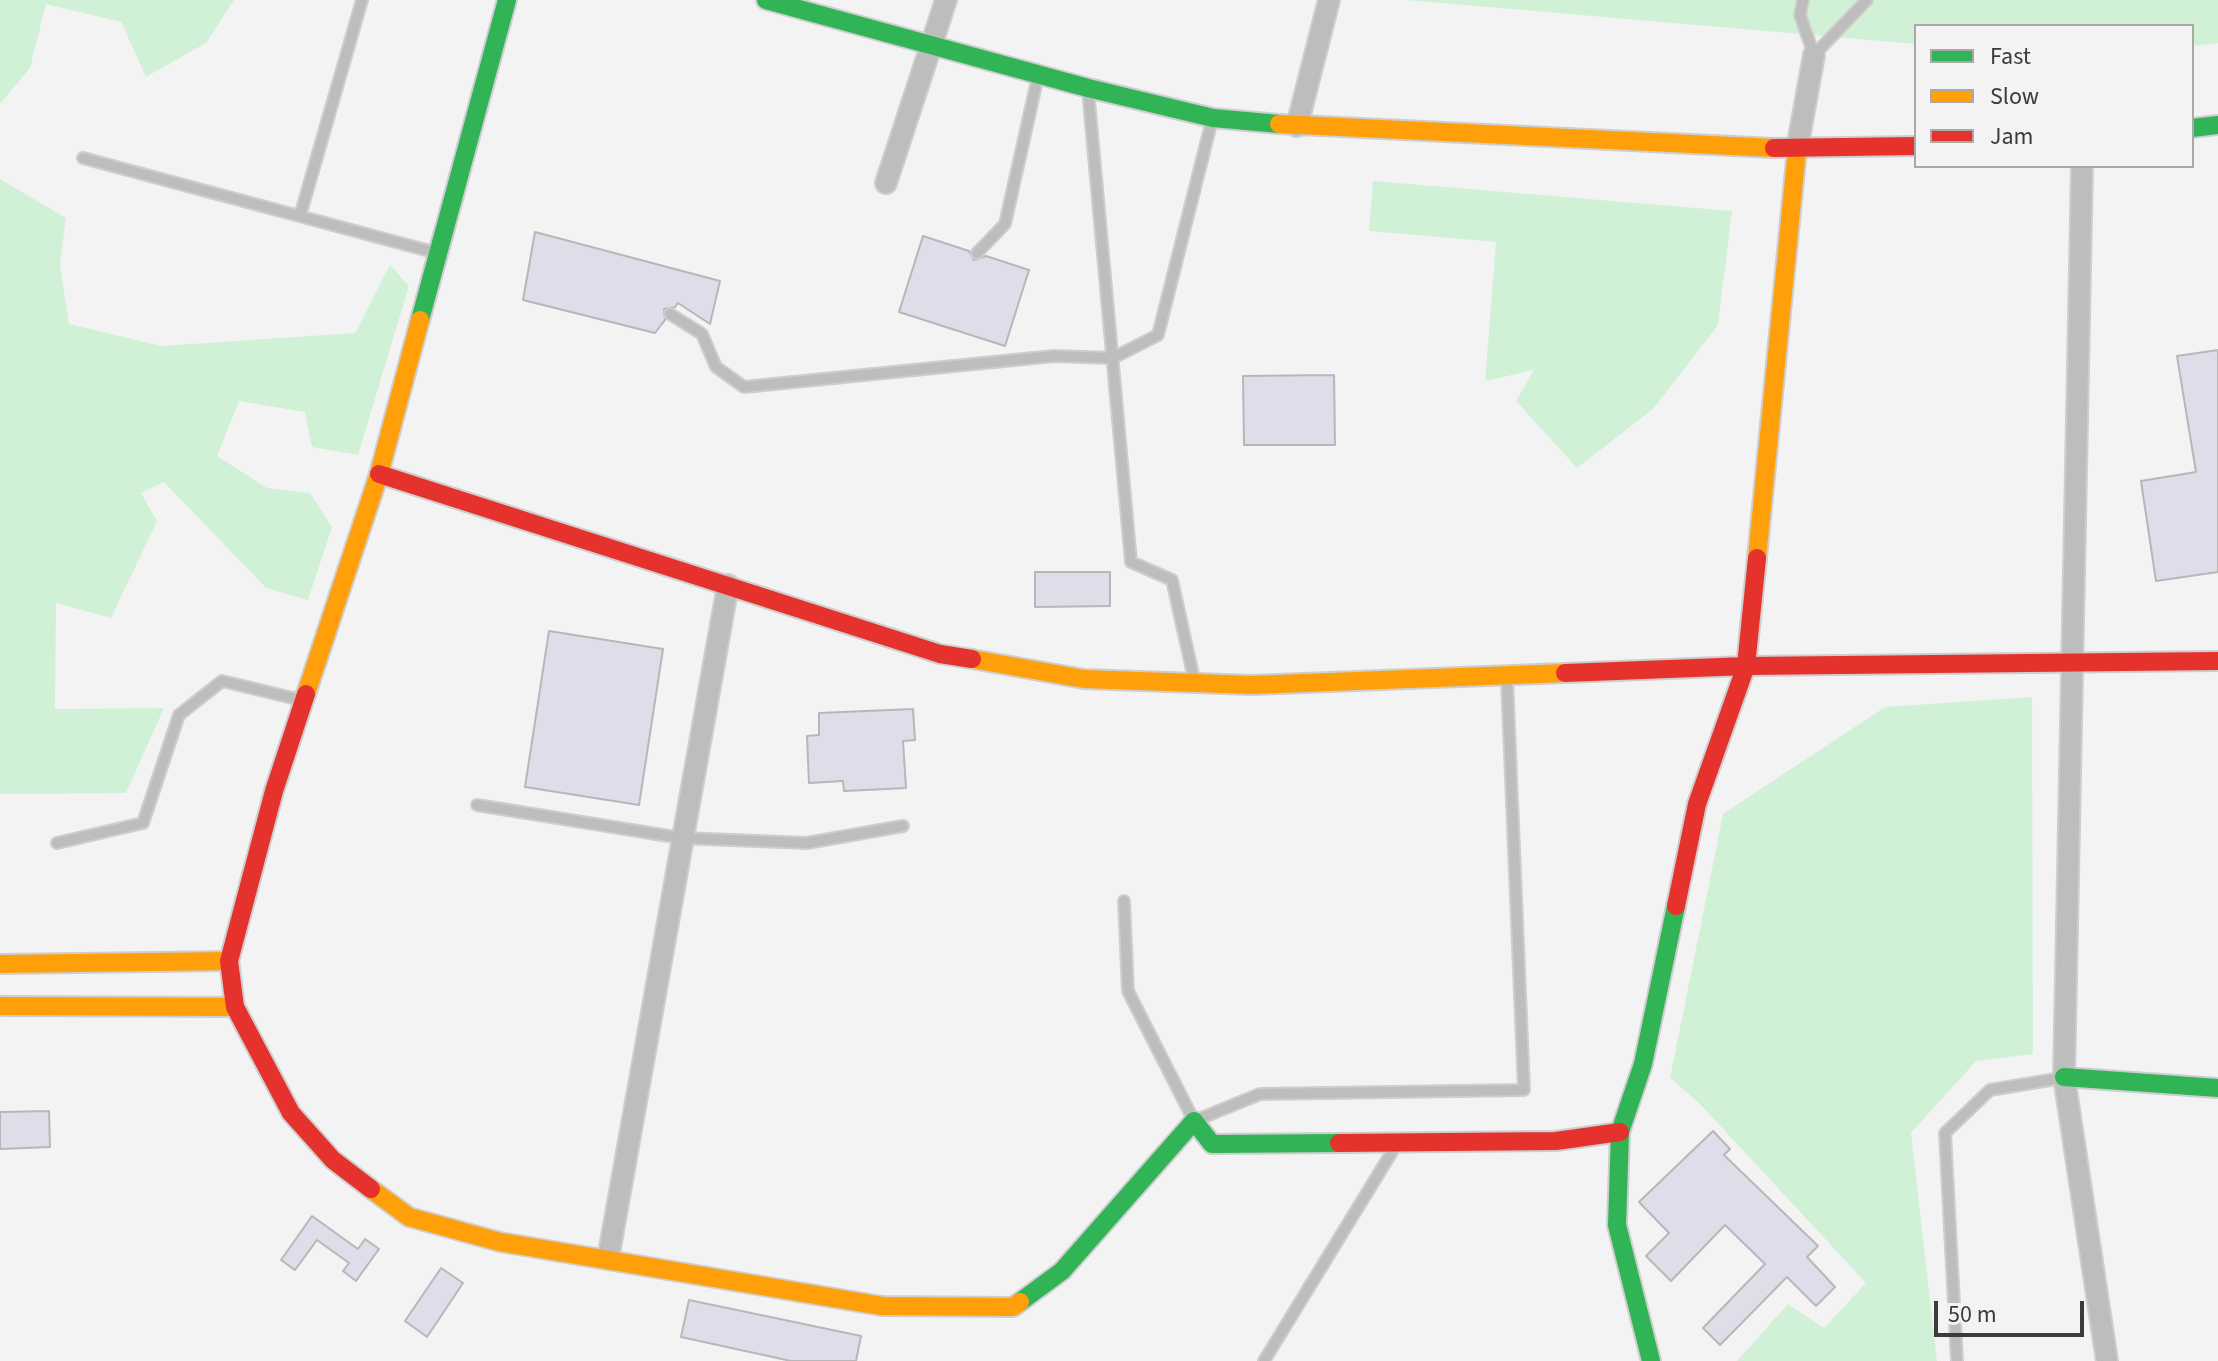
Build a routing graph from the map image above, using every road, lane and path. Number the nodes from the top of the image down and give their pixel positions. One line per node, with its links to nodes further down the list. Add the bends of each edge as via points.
1 (362, 0): 21 (lane)
2 (507, 0): 22 (street)
3 (766, 0): 8 (street)
4 (946, 0): 8 (street)
5 (1329, 0): 14 (street)
6 (1803, 0): 9 (lane, via 1800,15)
7 (1867, 0): 9 (lane)
8 (934, 45): 10 (street); 20 (street)
9 (1814, 55): 17 (street)
10 (1038, 74): 11 (street); 23 (lane, via 1005,224)
11 (1088, 88): 12 (street); 25 (lane)
12 (1213, 118): 14 (street); 25 (lane, via 1158,335)
13 (2218, 125): 15 (street)
14 (1297, 126): 17 (street)
15 (2194, 128)
16 (1914, 146): 17 (street)
17 (1797, 149): 30 (street)
18 (83, 158): 21 (lane)
19 (2082, 168): 28 (street)
20 (886, 183)
21 (300, 216): 22 (lane)
22 (438, 253): 26 (street)
23 (977, 253)
24 (670, 314): 25 (lane, via 702,334 716,367 744,387 1054,356)
25 (1113, 358): 32 (lane, via 1131,562 1172,580)
26 (379, 474): 27 (street); 33 (street)
27 (728, 585): 32 (street, via 940,654 1084,679); 36 (street)
28 (2075, 661): 29 (street); 30 (street); 43 (street)
29 (2218, 661)
30 (1746, 666): 31 (street); 46 (street, via 1697,804 1643,1064)
31 (1507, 675): 32 (street); 45 (lane, via 1524,1090 1260,1094)
32 (1195, 683)
33 (304, 701): 37 (lane, via 222,681 179,715 143,823); 39 (street)
34 (477, 805): 36 (lane)
35 (903, 826): 36 (lane, via 807,843)
36 (681, 838): 48 (street)
37 (57, 843)
38 (1124, 901): 45 (lane, via 1128,991)
39 (229, 961): 40 (street); 42 (street)
40 (0, 964)
41 (0, 1006): 42 (street)
42 (235, 1007): 48 (street, via 291,1113 333,1160 409,1217 500,1242)
43 (2064, 1077): 44 (street); 51 (lane, via 1990,1090 1945,1133); 52 (street)
44 (2218, 1088)
45 (1194, 1121): 47 (street, via 1212,1144); 48 (street, via 1062,1271 1013,1307 882,1306)
46 (1620, 1132): 47 (street, via 1556,1141); 50 (street, via 1617,1225)
47 (1398, 1142): 49 (lane)
48 (608, 1259)
49 (1264, 1361)
50 (1651, 1361)
51 (1957, 1361)
52 (2107, 1361)

